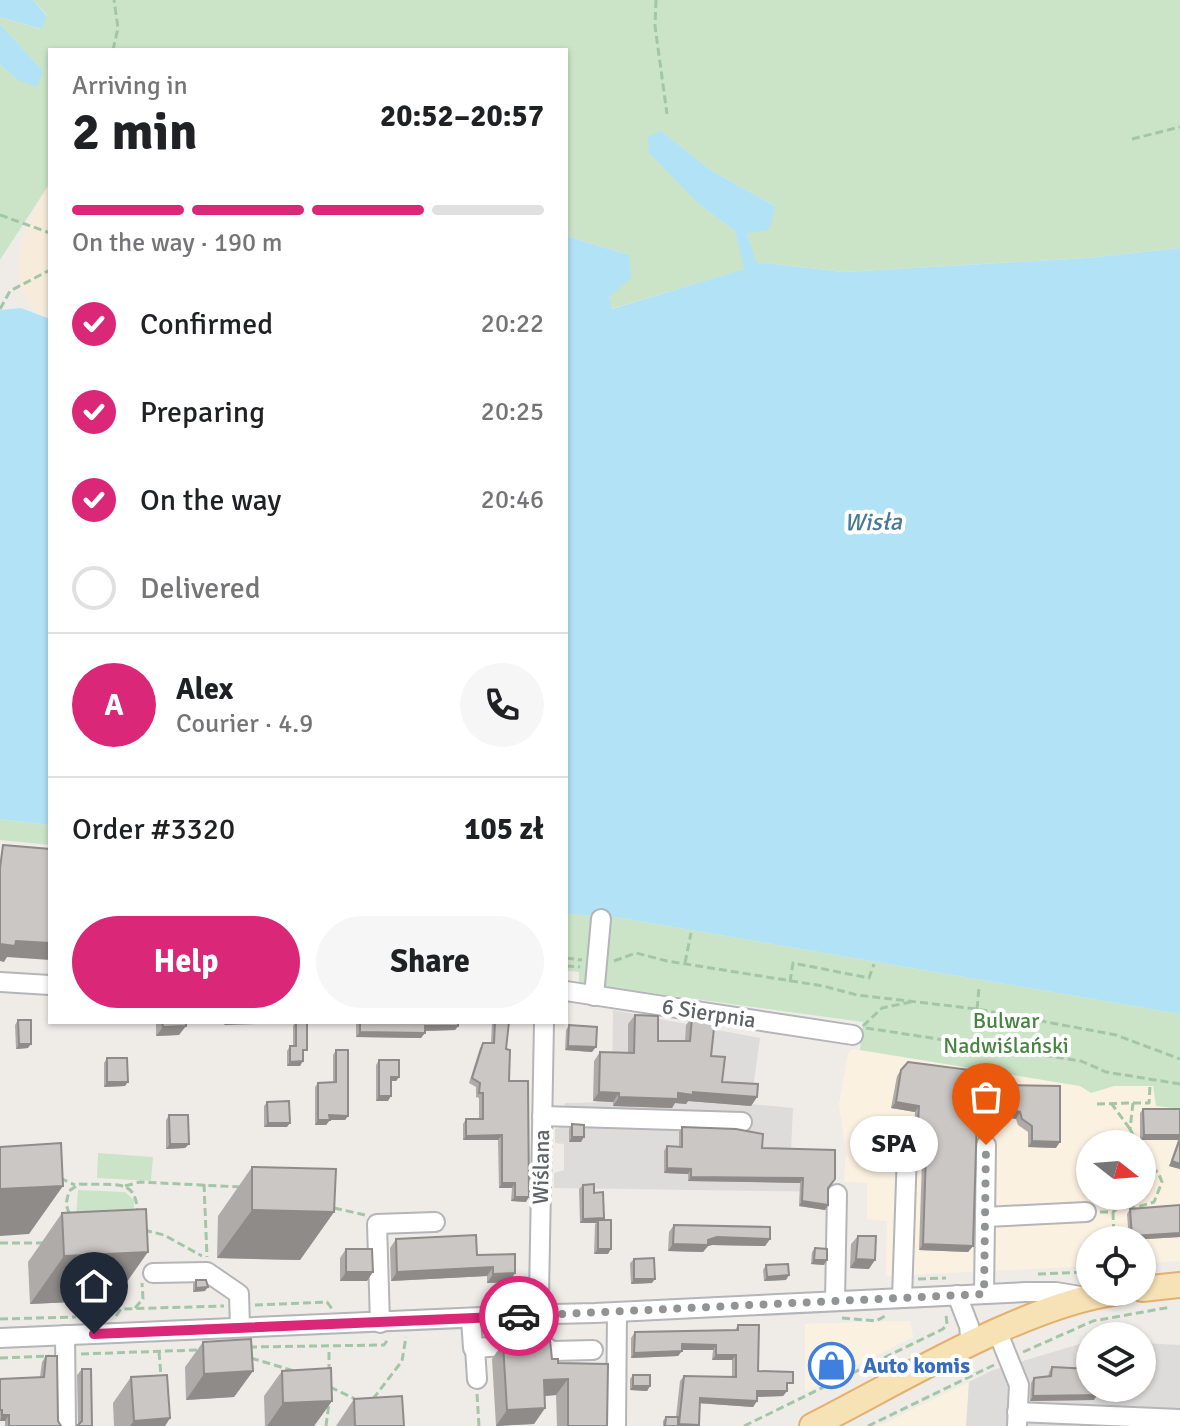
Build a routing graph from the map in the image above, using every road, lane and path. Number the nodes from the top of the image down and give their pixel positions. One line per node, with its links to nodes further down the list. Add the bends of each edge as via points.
1 (114, 0): 3 (path, via 118,28)
2 (656, 0): 4 (path)
3 (113, 48)
4 (667, 114)
5 (1180, 127): 6 (path)
6 (1132, 139)
7 (0, 215): 8 (path)
8 (48, 232)
9 (48, 271): 10 (path, via 10,291)
10 (0, 309)
11 (601, 919): 14 (street)
12 (691, 933): 15 (path)
13 (568, 958): 14 (path)
14 (597, 961): 15 (path, via 636,953); 22 (street)
15 (685, 963): 18 (path)
16 (874, 964): 18 (path, via 869,978 793,963)
17 (0, 982): 19 (street)
18 (789, 983): 23 (path)
19 (48, 985)
20 (979, 988): 24 (path)
21 (568, 991): 22 (street, 6 Sierpnia)
22 (594, 996): 26 (street, 6 Sierpnia)
23 (915, 1001): 24 (path); 26 (path, via 882,1008)
24 (977, 1009): 27 (path, via 1116,1035)
25 (544, 1024): 34 (street, Wiślana)
26 (853, 1035)
27 (1180, 1059)
28 (1113, 1074): 29 (path)
29 (1180, 1084)
30 (1150, 1086): 32 (path, via 1149,1103)
31 (1111, 1103): 32 (path); 33 (path); 36 (path)
32 (1133, 1103): 36 (path)
33 (1097, 1104)
34 (542, 1116): 35 (street); 79 (street, Wiślana, via 539,1296)
35 (742, 1122)
36 (1130, 1129)
37 (986, 1145): 55 (street)
38 (907, 1152): 72 (street)
39 (50, 1173): 41 (path)
40 (1156, 1174): 48 (path, via 1162,1182)
41 (63, 1179): 42 (path); 44 (path)
42 (48, 1180)
43 (204, 1184): 45 (path); 46 (path); 65 (path)
44 (75, 1186): 45 (path); 56 (path, via 66,1204)
45 (125, 1186): 59 (path, via 139,1200 138,1229)
46 (249, 1188)
47 (837, 1194): 73 (street)
48 (1156, 1197)
49 (321, 1203): 58 (path, via 361,1213)
50 (1156, 1203): 51 (path)
51 (1164, 1207)
52 (1115, 1210): 54 (path)
53 (1086, 1212): 54 (path); 55 (street)
54 (1113, 1212): 60 (path)
55 (985, 1217): 69 (street)
56 (72, 1222): 59 (path); 62 (path)
57 (435, 1222): 58 (street)
58 (377, 1224): 84 (street)
59 (99, 1225): 61 (path)
60 (1114, 1226)
61 (90, 1232)
62 (72, 1234)
63 (0, 1243): 64 (path)
64 (45, 1243)
65 (207, 1272): 66 (street); 75 (street, via 239,1294)
66 (153, 1273)
67 (1180, 1285): 68 (main road)
68 (1156, 1288)
69 (984, 1294): 70 (street); 71 (street)
70 (957, 1295): 72 (street); 92 (street)
71 (1076, 1296)
72 (902, 1298): 73 (street)
73 (835, 1301): 78 (street)
74 (1076, 1303): 87 (main road)
75 (239, 1305): 77 (path, via 327,1302); 80 (path, via 121,1309 117,1316); 85 (street)
76 (0, 1310): 82 (path)
77 (333, 1310)
78 (617, 1312): 79 (street); 111 (street)
79 (549, 1313): 83 (street)
80 (102, 1316)
81 (88, 1317): 82 (path)
82 (0, 1319)
83 (471, 1319): 84 (street); 95 (street)
84 (380, 1323): 85 (street)
85 (240, 1327): 88 (street)
86 (943, 1329): 112 (path)
87 (998, 1333): 92 (main road); 106 (street, via 1019,1385)
88 (65, 1335): 91 (street); 99 (street)
89 (407, 1336): 90 (path); 94 (path, via 390,1337 384,1345); 105 (path, via 402,1361 368,1405)
90 (420, 1336)
91 (0, 1338)
92 (971, 1345): 113 (main road)
93 (243, 1348): 94 (path)
94 (329, 1348): 105 (path)
95 (475, 1348): 97 (street, via 542,1344 552,1351); 103 (street)
96 (202, 1350): 98 (path)
97 (593, 1350)
98 (159, 1352): 99 (path); 104 (path)
99 (65, 1355): 101 (path); 108 (street)
100 (246, 1357): 102 (path)
101 (0, 1358)
102 (304, 1375)
103 (477, 1379): 110 (path)
104 (161, 1380)
105 (329, 1387): 109 (path)
106 (1017, 1419): 107 (street)
107 (1180, 1419)
108 (66, 1426)
109 (326, 1426)
110 (479, 1426)
111 (616, 1426)
112 (744, 1426)
113 (812, 1426)

